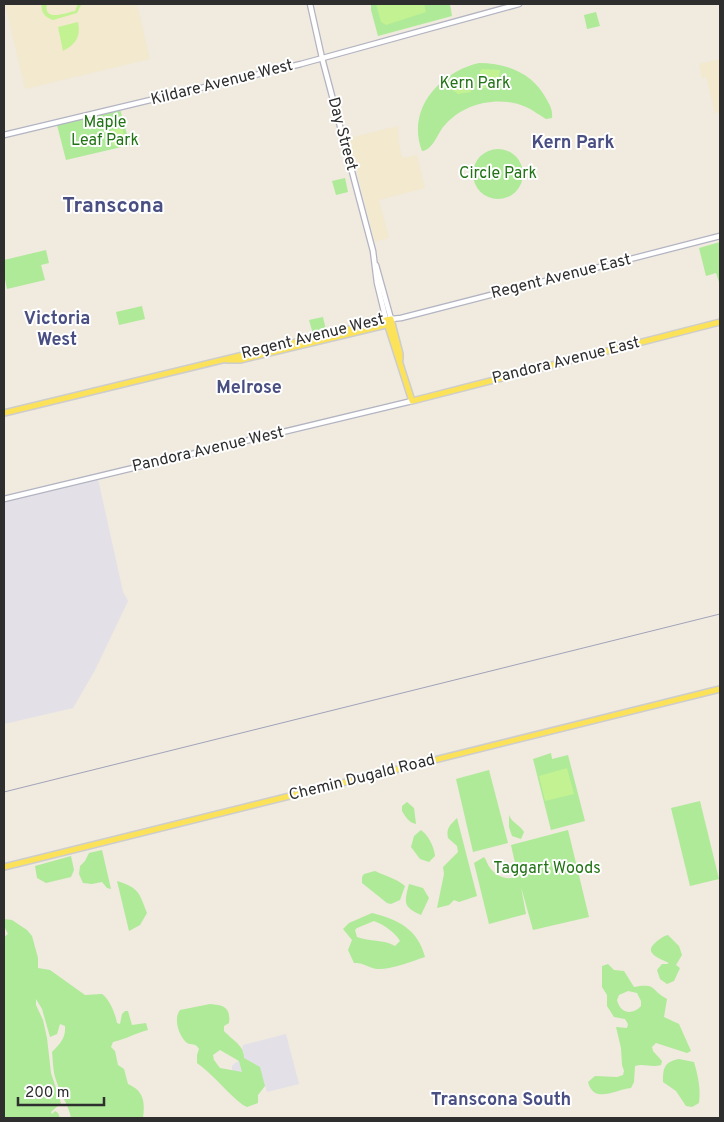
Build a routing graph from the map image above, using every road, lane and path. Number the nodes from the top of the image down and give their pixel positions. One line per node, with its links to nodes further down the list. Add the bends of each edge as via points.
1 (310, 4): 3 (street, Day Street)
2 (519, 4): 3 (street, Kildare Avenue West)
3 (322, 58): 4 (street, Kildare Avenue West); 7 (street, Day Street)
4 (4, 135)
5 (720, 236): 6 (street, Regent Avenue East)
6 (401, 318): 7 (street, Regent Avenue West, via 397,322)
7 (389, 321): 9 (main road, Day Street); 10 (main road, Regent Avenue West, via 240,360 227,360)
8 (720, 322): 9 (main road, Pandora Avenue East)
9 (412, 401): 11 (street, Pandora Avenue West)
10 (4, 414)
11 (4, 499)
12 (720, 689): 13 (main road, Chemin Dugald Road)
13 (4, 867)

